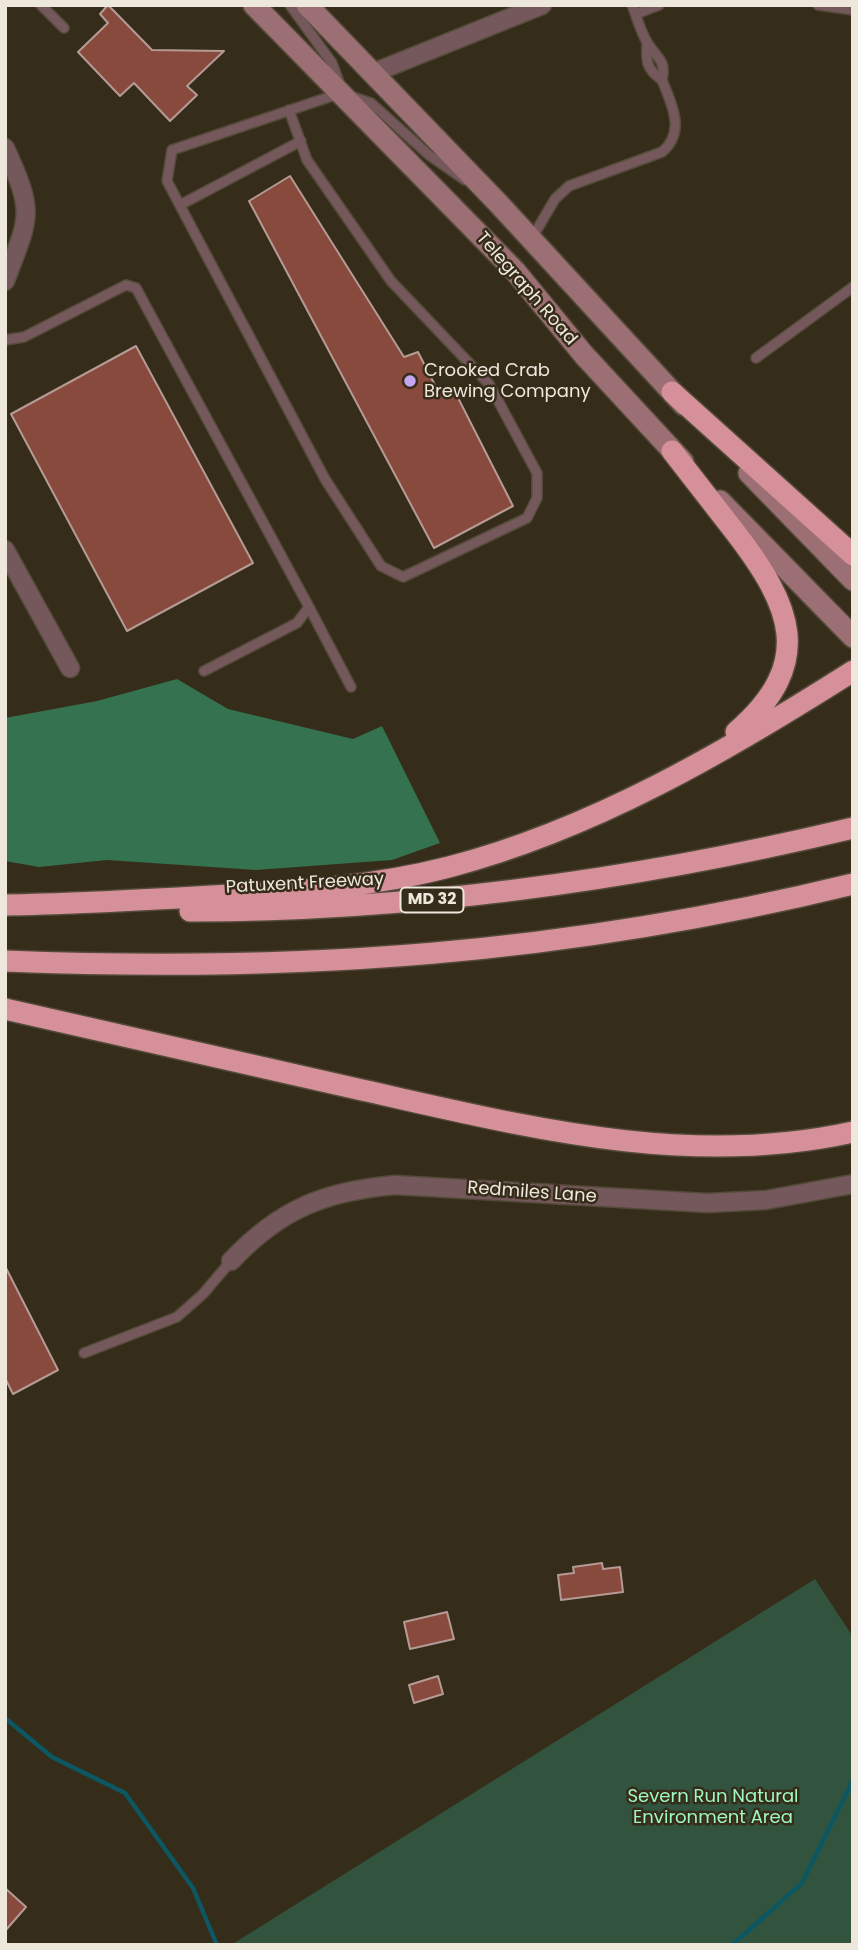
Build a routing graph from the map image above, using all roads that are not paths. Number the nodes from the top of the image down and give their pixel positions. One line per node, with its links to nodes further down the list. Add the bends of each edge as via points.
1 (41, 5): 11 (lane)
2 (254, 5): 15 (main road, Telegraph Road)
3 (290, 5): 15 (lane, via 332,63)
4 (307, 5): 13 (main road, Telegraph Road)
5 (542, 5): 8 (street)
6 (659, 5): 9 (lane)
7 (818, 5): 10 (lane)
8 (513, 10): 13 (street)
9 (634, 10): 12 (lane)
10 (853, 10)
11 (64, 28)
12 (647, 43): 14 (lane, via 661,57 665,67); 14 (lane, via 650,72)
13 (373, 73): 19 (main road, Telegraph Road)
14 (662, 80): 21 (lane, via 677,128 671,145 569,186 555,199)
15 (341, 93): 16 (lane); 19 (lane, via 371,103 429,155); 27 (main road, Telegraph Road, via 515,271)
16 (289, 110): 17 (lane); 20 (lane, via 172,150 167,181)
17 (301, 141): 20 (lane); 20 (lane, via 307,160 391,281 489,384 537,473 537,498 527,518 403,576 381,566 325,479)
18 (5, 148): 22 (street, via 24,189 28,210)
19 (498, 203): 21 (main road, Telegraph Road)
20 (180, 205)
21 (531, 240): 26 (main road, Telegraph Road)
22 (5, 281)
23 (853, 287): 25 (lane)
24 (5, 340): 31 (lane, via 24,337 126,285 136,288)
25 (755, 358)
26 (672, 392): 29 (highway); 30 (main road, Telegraph Road)
27 (672, 451): 32 (main road, Telegraph Road); 37 (highway, via 774,586 788,636 785,660 768,699 737,732)
28 (5, 550): 33 (street)
29 (853, 555)
30 (853, 580)
31 (309, 607): 34 (lane, via 297,623); 36 (lane)
32 (853, 637)
33 (70, 668)
34 (204, 671)
35 (853, 671): 37 (highway)
36 (351, 687)
37 (689, 768): 40 (highway, via 616,805 503,850 379,882 304,892)
38 (853, 828): 40 (highway, Patuxent Freeway / MD 32, via 660,870 446,899 236,911)
39 (853, 884): 41 (highway, via 671,924 450,954 315,964)
40 (5, 905)
41 (5, 961)
42 (5, 1009): 43 (highway, via 564,1135 672,1146 735,1146)
43 (853, 1132)
44 (853, 1184): 45 (street, Redmiles Lane, via 766,1200 707,1203 369,1187 341,1191 299,1208 264,1229)
45 (232, 1261): 46 (lane, via 177,1317)
46 (84, 1353)

